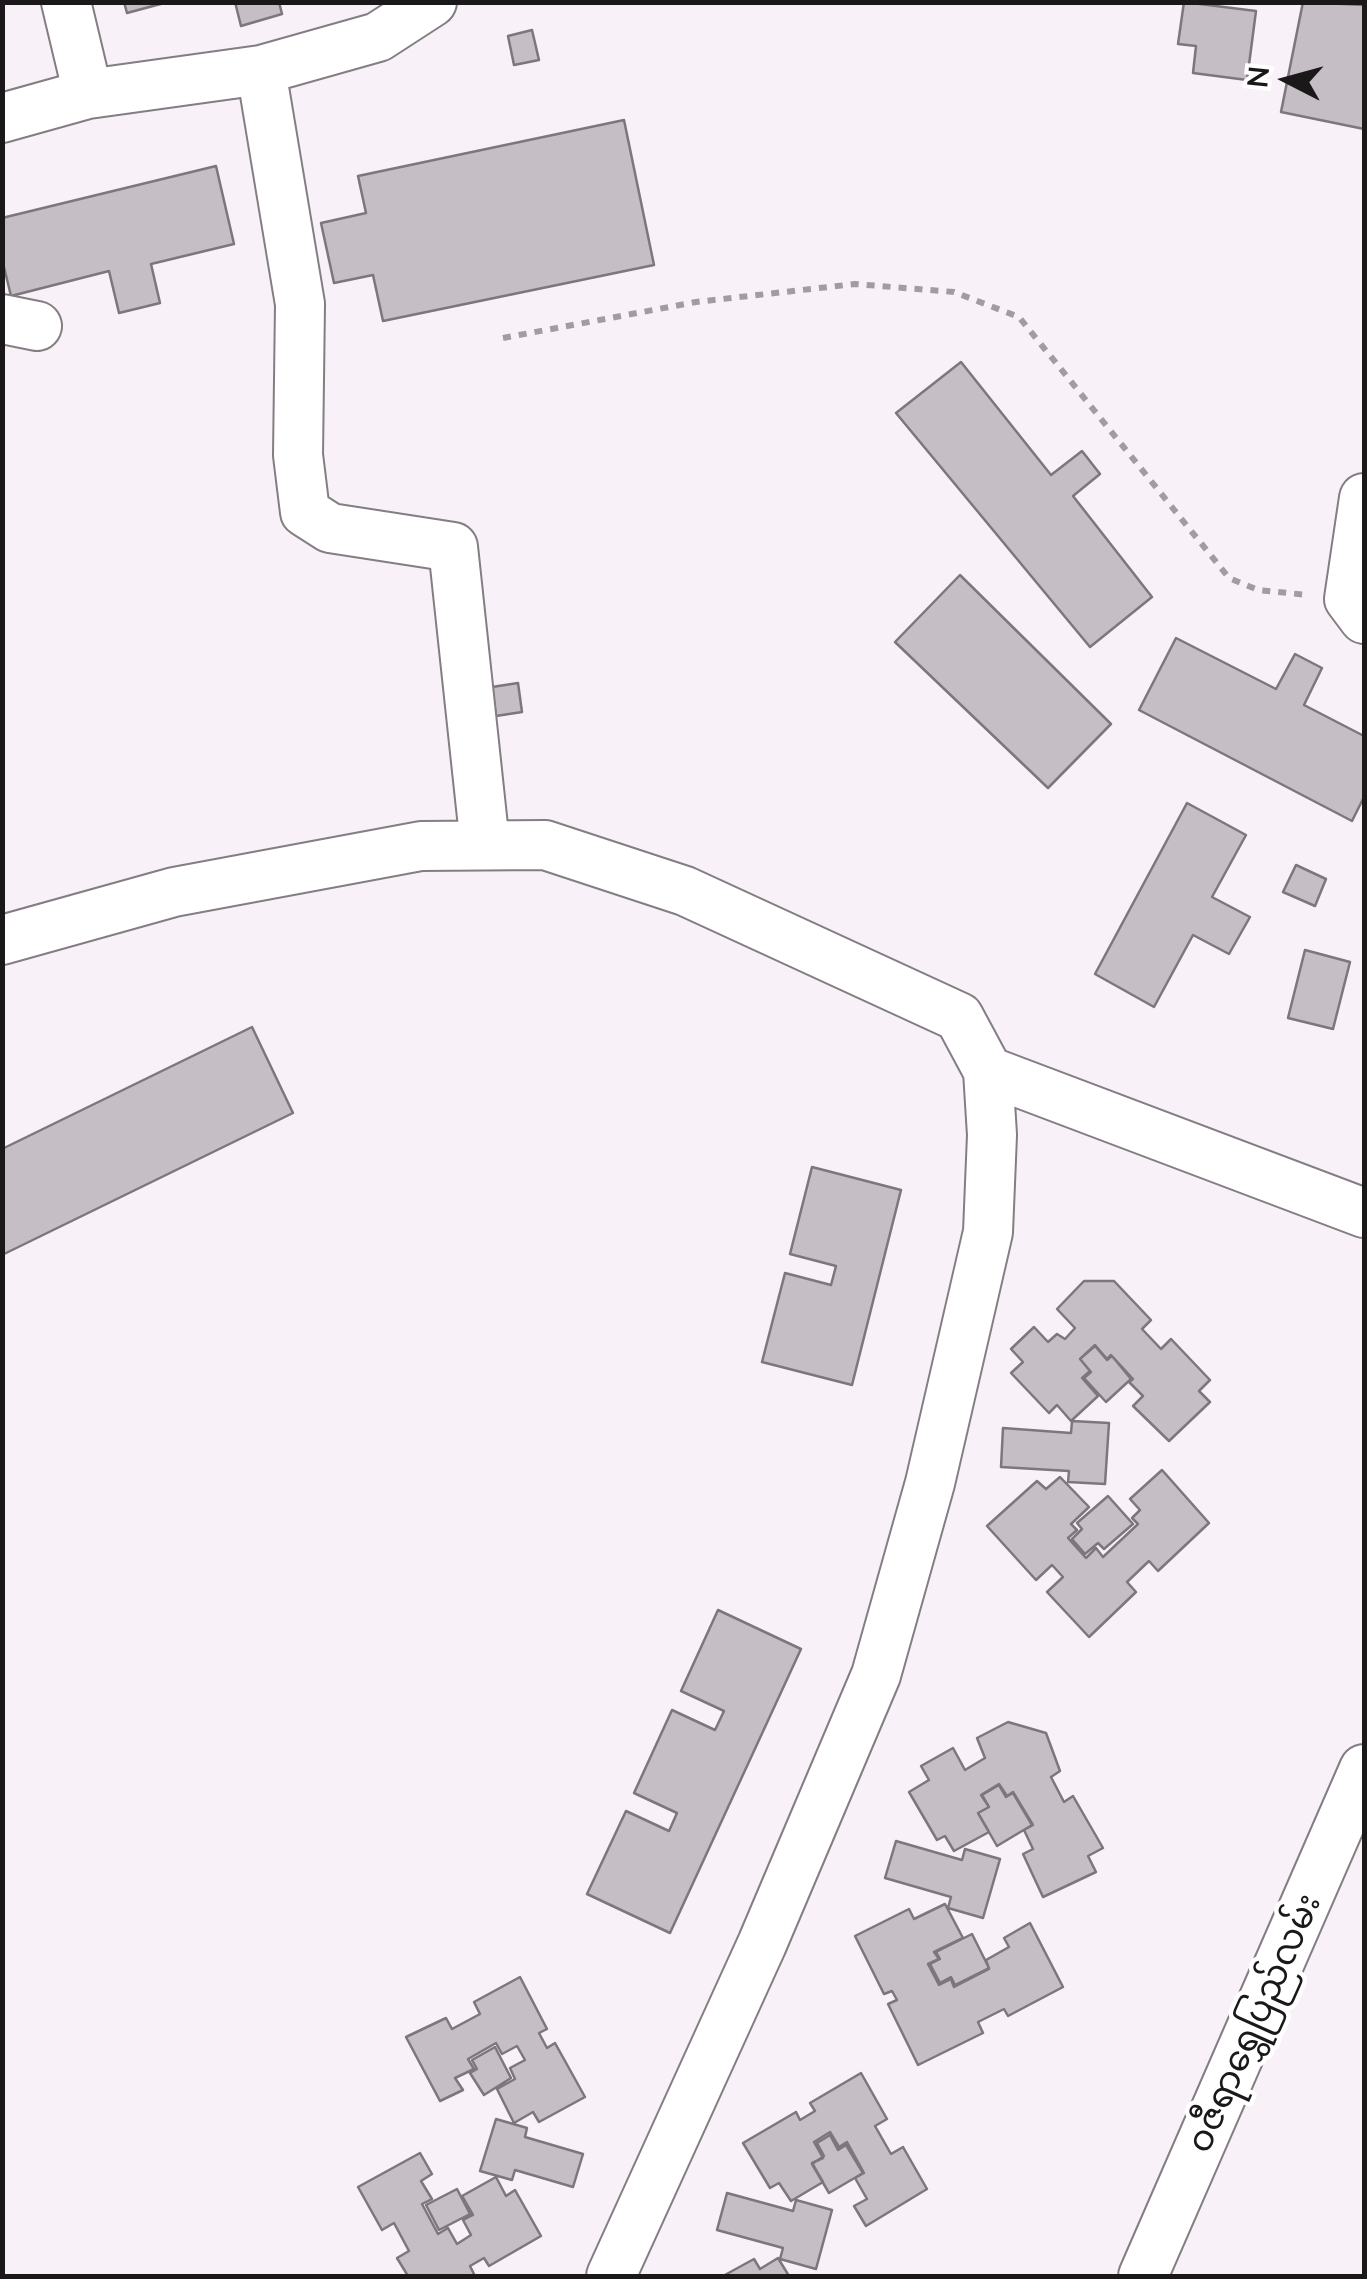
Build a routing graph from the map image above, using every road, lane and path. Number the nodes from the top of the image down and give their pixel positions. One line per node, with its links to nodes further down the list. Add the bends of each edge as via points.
1 (66, 2): 4 (street)
2 (432, 2): 3 (street, via 378,37)
3 (261, 70): 4 (street); 9 (street, via 300,304 304,512 330,528 453,547)
4 (88, 94): 5 (street)
5 (2, 118)
6 (503, 338): 8 (path, via 696,302 854,284 954,292 1020,317 1229,578)
7 (1364, 498): 8 (street)
8 (1357, 609)
9 (485, 846): 10 (street, via 421,846 193,889); 11 (street, via 545,844 686,891 959,1017)
10 (2, 940)
11 (988, 1071): 12 (street); 14 (street, via 988,1232 930,1483 876,1675)
12 (1362, 1202)
13 (1364, 1769): 15 (street, ဝဇီရာရွှေပြည်လမ်း)
14 (611, 2276)
15 (1144, 2276)

